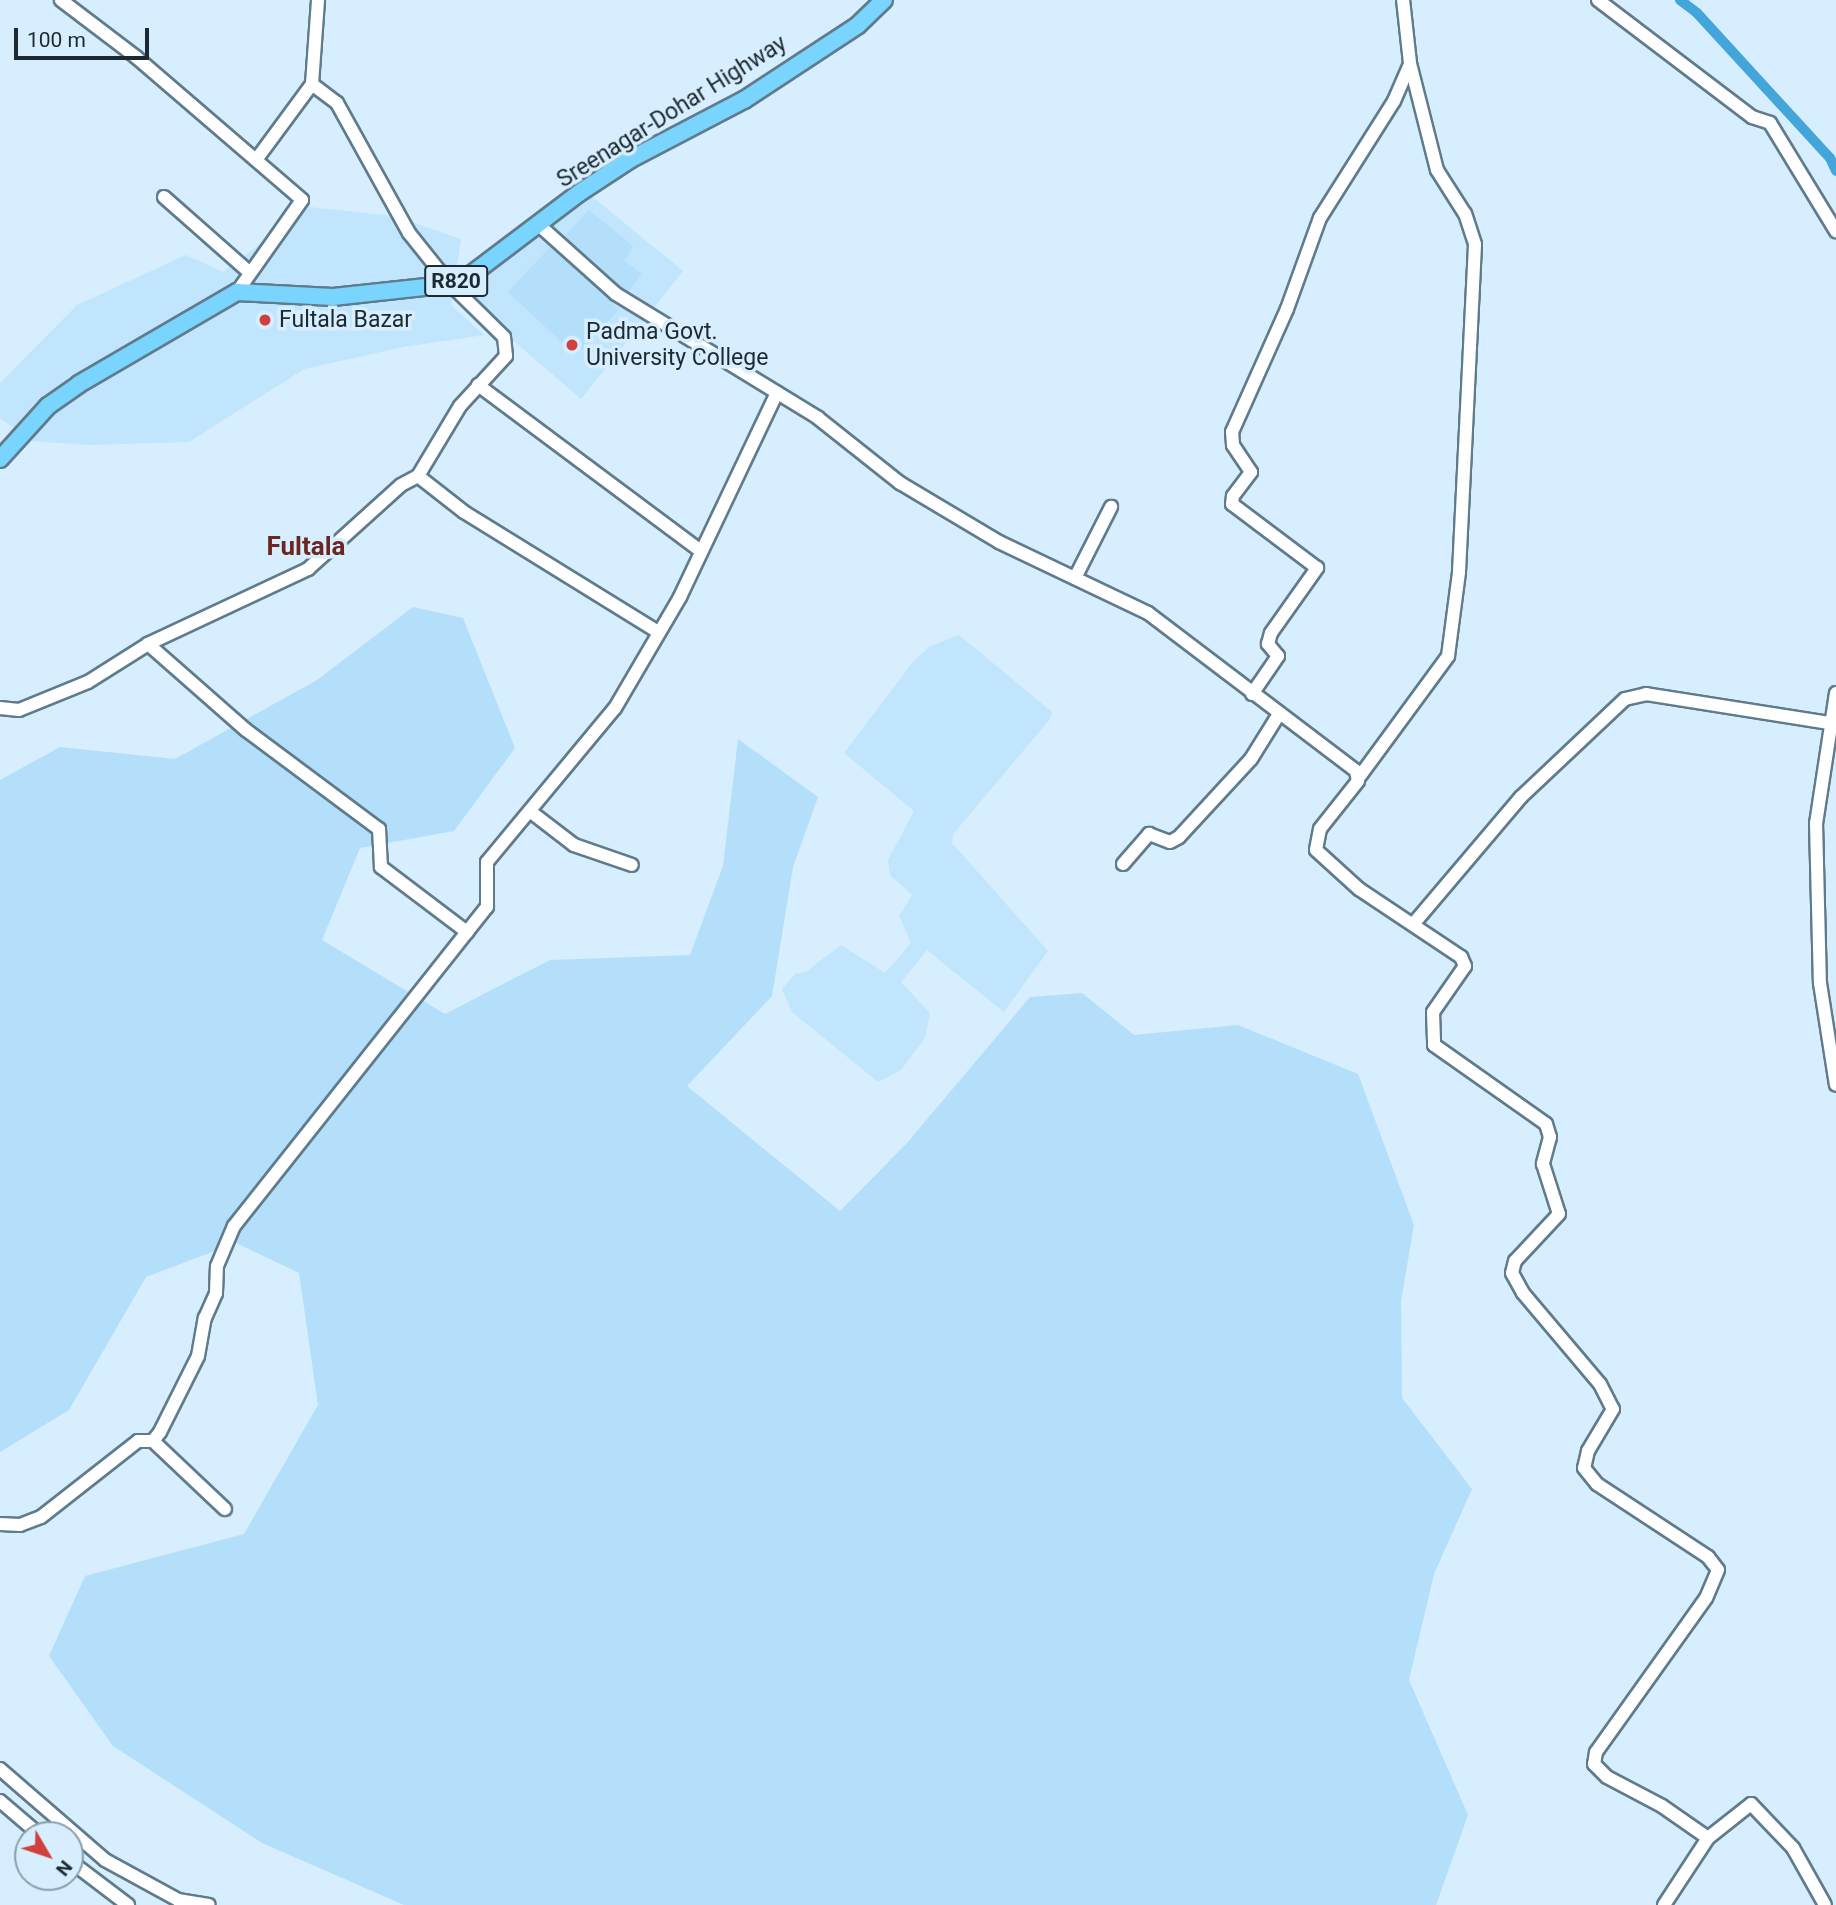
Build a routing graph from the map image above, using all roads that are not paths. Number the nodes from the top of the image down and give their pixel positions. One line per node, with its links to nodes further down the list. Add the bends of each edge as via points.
1 (61, 0): 8 (street, via 136,57)
2 (318, 0): 7 (street)
3 (884, 0): 10 (main road, Sreenagar-Dohar Highway / R820, via 858,24 744,100 631,159)
4 (1404, 0): 6 (street)
5 (1598, 0): 11 (street, via 1752,117 1766,119)
6 (1410, 63): 25 (street, via 1394,101 1320,218 1287,309 1233,432 1233,445 1251,472 1233,496 1233,504 1317,568 1271,634 1268,644 1277,661); 29 (street, via 1437,170 1465,214 1475,244 1459,572 1448,656)
7 (312, 84): 8 (street); 13 (street, via 337,103 409,233)
8 (256, 160): 12 (street, via 303,202)
9 (164, 197): 12 (street)
10 (539, 225): 13 (main road, Sreenagar-Dohar Highway / R820, via 468,277); 16 (street, via 616,294)
11 (1836, 231)
12 (249, 272): 14 (street)
13 (449, 283): 14 (main road, Sreenagar-Dohar Highway / R820, via 334,296); 15 (street, via 508,346 506,356)
14 (237, 292): 17 (main road, via 79,384 48,406)
15 (478, 385): 18 (street); 20 (street, via 655,522)
16 (777, 393): 20 (street); 21 (street, via 818,418 900,483 999,542)
17 (0, 459)
18 (418, 476): 22 (street, via 464,512); 23 (street, via 401,485 308,569)
19 (1111, 507): 21 (street)
20 (701, 551): 22 (street)
21 (1075, 578): 25 (street, via 1147,613)
22 (658, 632): 30 (street, via 606,723 575,751)
23 (148, 644): 26 (street, via 88,682 19,710); 34 (street, via 246,730 379,828 381,867)
24 (1836, 693): 28 (street)
25 (1252, 694): 27 (street)
26 (0, 708)
27 (1279, 714): 29 (street); 31 (street, via 1251,759 1179,837 1170,842 1149,834)
28 (1830, 723): 33 (street, via 1646,694 1625,699 1521,797); 35 (street, via 1816,823 1820,983)
29 (1360, 776): 33 (street, via 1320,829 1316,850 1359,889)
30 (531, 812): 32 (street, via 574,845); 34 (street, via 487,862 487,907)
31 (1123, 864)
32 (632, 865)
33 (1415, 922): 42 (street, via 1461,957 1465,966 1433,1012 1434,1045 1546,1124 1550,1137 1544,1164 1559,1214 1515,1261 1512,1273 1523,1293 1600,1384 1613,1409 1588,1451 1584,1468 1597,1484 1708,1557 1718,1570 1706,1598 1594,1758 1606,1776)
34 (467, 932): 36 (street, via 234,1226 217,1266 216,1293 205,1318 198,1356)
35 (1836, 1085)
36 (153, 1441): 37 (street); 38 (street, via 138,1441 41,1517 20,1525)
37 (225, 1508)
38 (0, 1524)
39 (0, 1769): 45 (street, via 105,1860 177,1900)
40 (0, 1801): 41 (street)
41 (24, 1821)
42 (1709, 1838): 46 (street); 47 (street, via 1751,1804 1793,1848)
43 (84, 1872): 44 (street)
44 (128, 1905)
45 (209, 1905)
46 (1664, 1905)
47 (1825, 1905)

